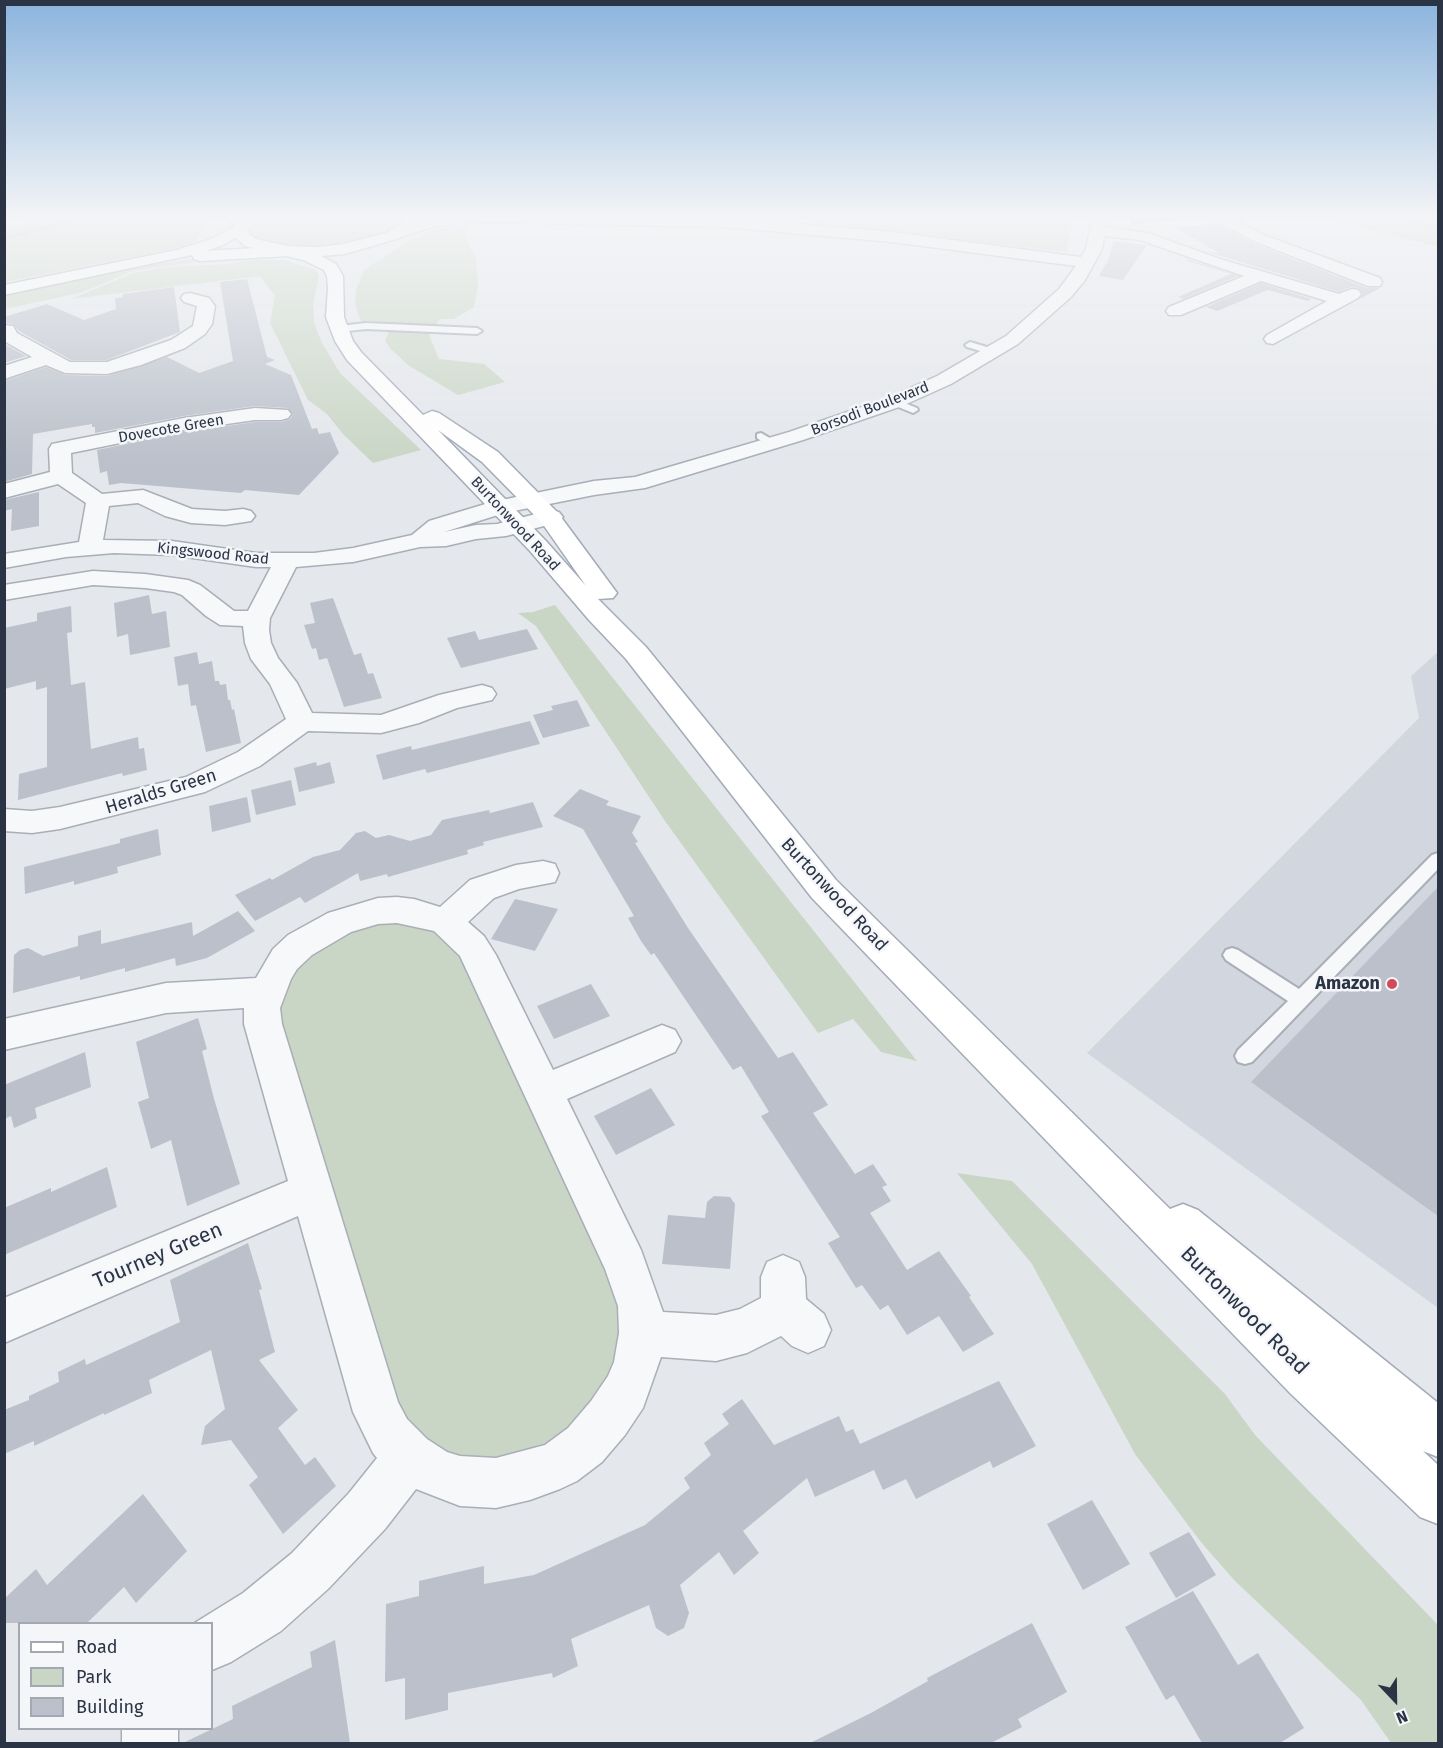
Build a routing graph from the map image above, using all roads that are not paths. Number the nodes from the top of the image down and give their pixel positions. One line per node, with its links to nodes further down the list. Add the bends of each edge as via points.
1 (336, 297): 10 (main road, Burtonwood Road)
2 (1062, 297): 16 (street, Borsodi Boulevard)
3 (1210, 297): 8 (street)
4 (1329, 297): 7 (street)
5 (1347, 297): 7 (street)
6 (188, 298): 13 (street, via 206,306 203,324)
7 (1341, 300): 12 (street)
8 (1175, 311)
9 (11, 329): 17 (street, via 8,336)
10 (339, 329): 11 (lane, via 457,326); 19 (main road, Burtonwood Road, via 363,368)
11 (477, 331)
12 (1273, 339)
13 (178, 344): 15 (street); 17 (street, via 134,361 98,369 64,367)
14 (970, 345): 16 (lane)
15 (201, 351)
16 (994, 351): 25 (street, Borsodi Boulevard, via 904,406 766,439 637,483 616,495)
17 (47, 358): 18 (street)
18 (4, 373)
19 (394, 396): 24 (main road, Burtonwood Road); 25 (main road, Burtonwood Road, via 490,457)
20 (283, 415): 21 (street, Dovecote Green, via 255,414 59,445)
21 (61, 476): 22 (street); 23 (street)
22 (4, 491)
23 (98, 501): 26 (street, via 135,496 191,516); 29 (street)
24 (500, 507): 25 (street, Kingswood Road); 27 (main road, Burtonwood Road); 28 (street, Kingswood Road, via 437,526)
25 (541, 509): 27 (street, Kingswood Road); 34 (main road, Burtonwood Road, via 616,610)
26 (247, 515)
27 (520, 527): 28 (street, Kingswood Road); 34 (main road, Burtonwood Road)
28 (420, 540): 31 (street, Kingswood Road, via 353,555)
29 (90, 547): 30 (street, Kingswood Road); 31 (street, Kingswood Road, via 172,548)
30 (4, 561)
31 (287, 561): 33 (street)
32 (4, 593): 33 (street, via 93,578 145,581 191,590 229,618)
33 (257, 618): 36 (street, via 258,643)
34 (636, 653): 48 (main road, Burtonwood Road, via 824,889)
35 (485, 693): 36 (street, via 381,724)
36 (302, 722): 37 (street, Heralds Green, via 249,759 194,785 60,818)
37 (5, 821)
38 (1438, 859): 43 (lane)
39 (548, 872): 40 (street, via 516,877 482,889)
40 (446, 922): 42 (street, via 397,910 340,922 293,952); 47 (street, via 472,946 483,965)
41 (1232, 955): 43 (lane)
42 (267, 992): 44 (street, via 166,998); 49 (street, via 262,1008 266,1040)
43 (1300, 1000): 46 (lane)
44 (4, 1035)
45 (661, 1041): 47 (street)
46 (1245, 1056)
47 (543, 1092): 52 (street, via 626,1265 640,1306)
48 (1054, 1119): 53 (main road, Burtonwood Road); 55 (main road, Burtonwood Road, via 1307,1376)
49 (311, 1191): 51 (street, Tourney Green); 54 (street, via 377,1412 390,1436)
50 (791, 1306): 52 (street, via 747,1330 716,1338)
51 (4, 1321)
52 (642, 1333): 54 (street, via 637,1362 626,1390 585,1445 560,1464 496,1483 469,1482 433,1471)
53 (1438, 1433)
54 (410, 1456): 56 (street, via 310,1571 262,1612)
55 (1438, 1499)
56 (213, 1642)

